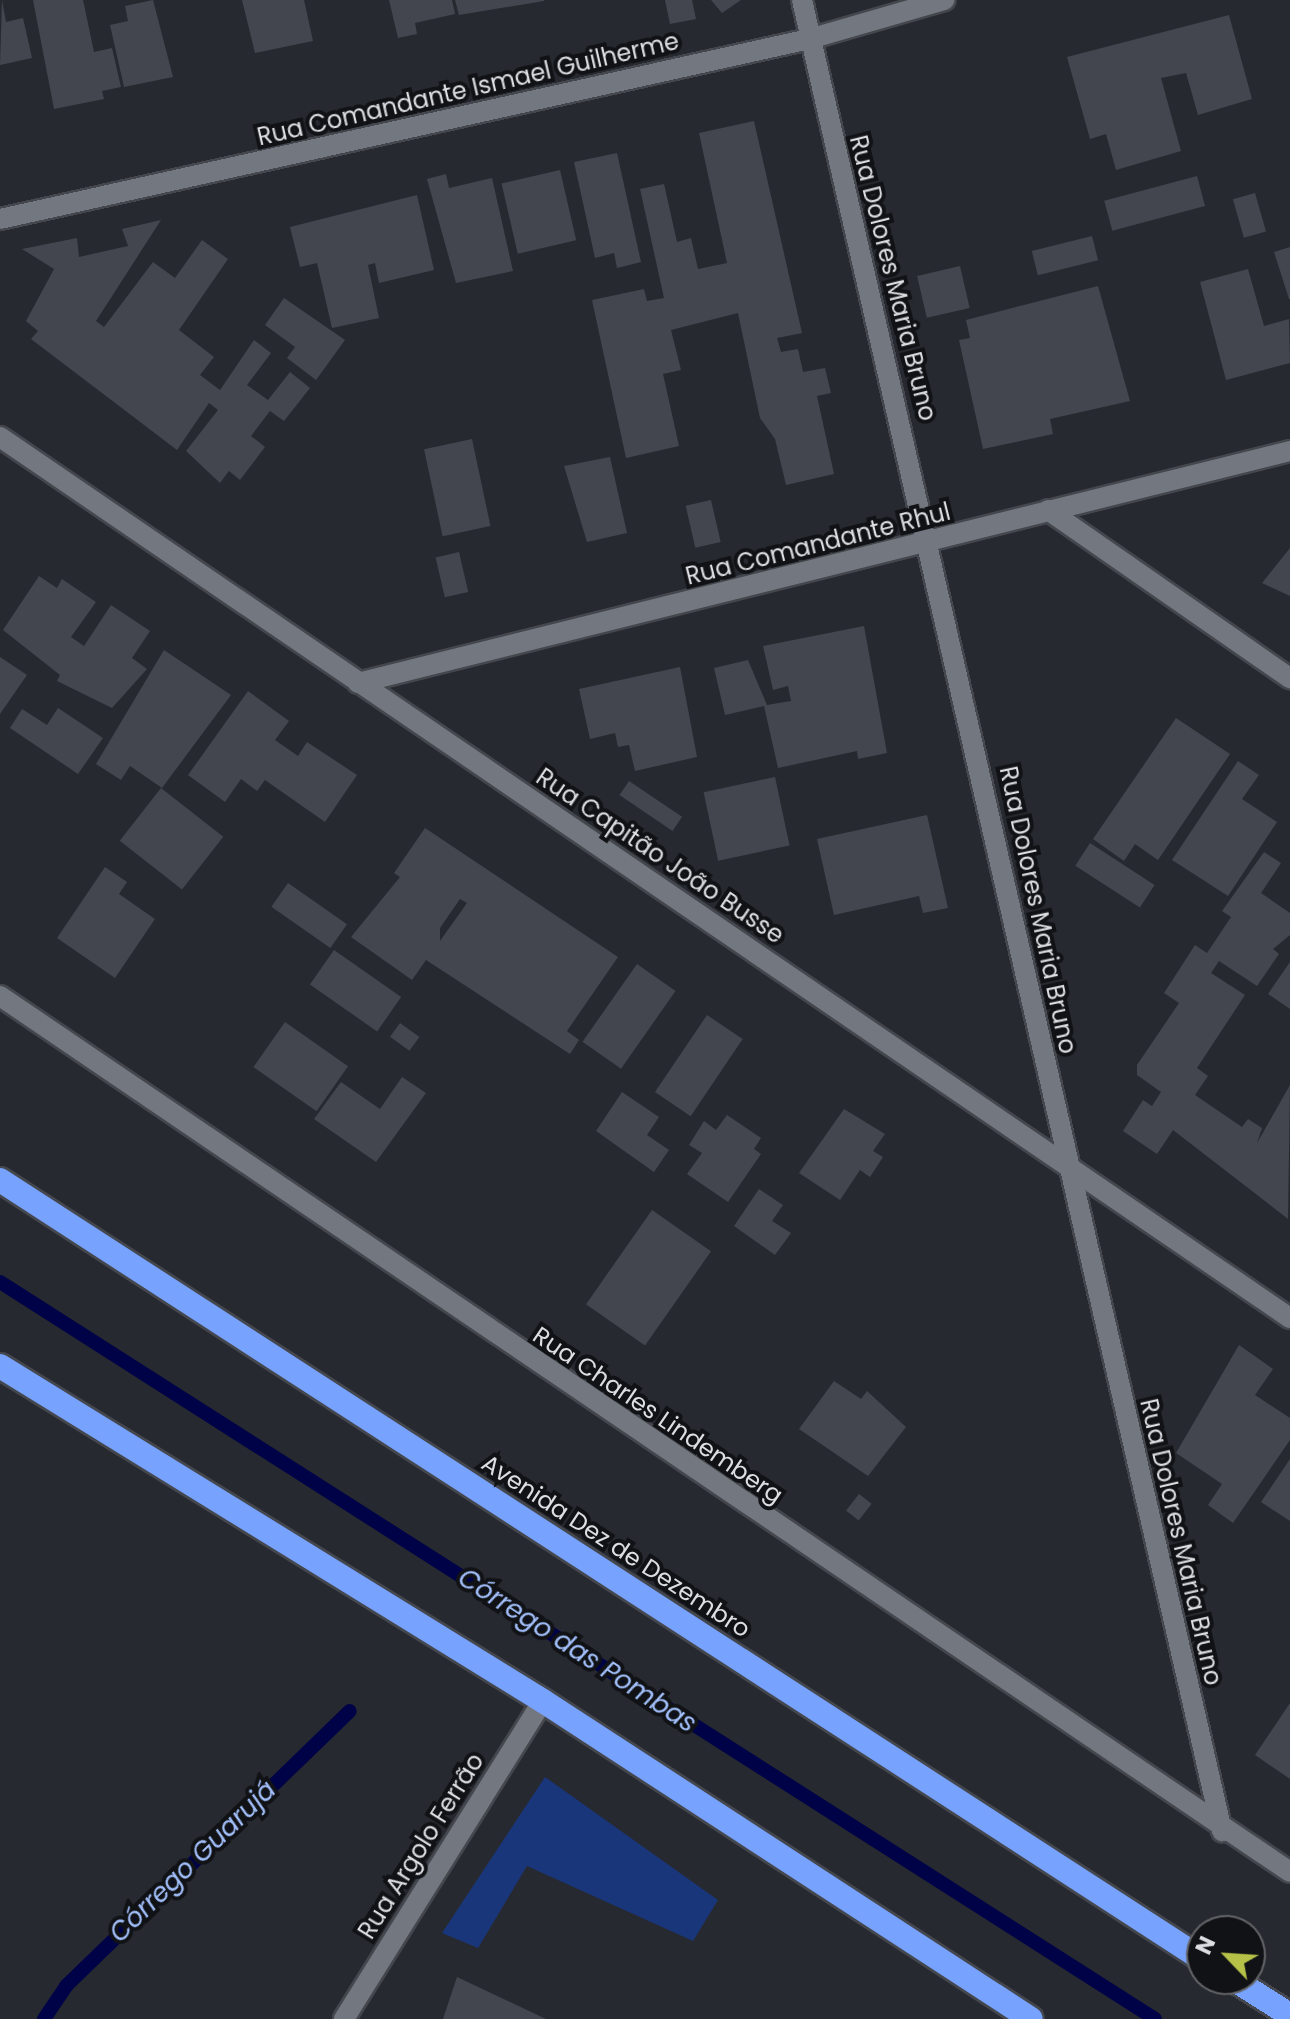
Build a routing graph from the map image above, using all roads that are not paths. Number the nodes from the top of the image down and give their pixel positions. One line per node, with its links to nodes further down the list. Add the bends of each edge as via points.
1 (802, 0): 3 (street, Rua Dolores Maria Bruno)
2 (944, 0): 3 (street, Rua Comandante Ismael Guilherme)
3 (809, 39): 4 (street, Rua Comandante Ismael Guilherme); 8 (street, Rua Dolores Maria Bruno)
4 (0, 219)
5 (0, 437): 10 (street, Rua Capitão João Busse)
6 (1290, 451): 7 (street, Rua Comandante Rhul)
7 (1048, 510): 8 (street, Rua Comandante Rhul); 9 (street)
8 (930, 544): 10 (street, Rua Comandante Rhul); 12 (street, Rua Dolores Maria Bruno)
9 (1290, 678)
10 (358, 683): 12 (street, Rua Capitão João Busse)
11 (0, 996): 17 (street, Rua Charles Lindemberg)
12 (1067, 1164): 14 (street, Rua Capitão João Busse); 17 (street, Rua Dolores Maria Bruno)
13 (0, 1180): 19 (highway, Avenida Dez de Dezembro)
14 (1290, 1318)
15 (0, 1366): 16 (highway)
16 (543, 1701): 21 (highway); 23 (street, Rua Argolo Ferrão)
17 (1222, 1831): 18 (street, Rua Charles Lindemberg)
18 (1290, 1872)
19 (1186, 1949)
20 (1258, 1995): 22 (highway)
21 (1014, 2012): 24 (highway)
22 (1290, 2015)
23 (344, 2019)
24 (1031, 2019)

